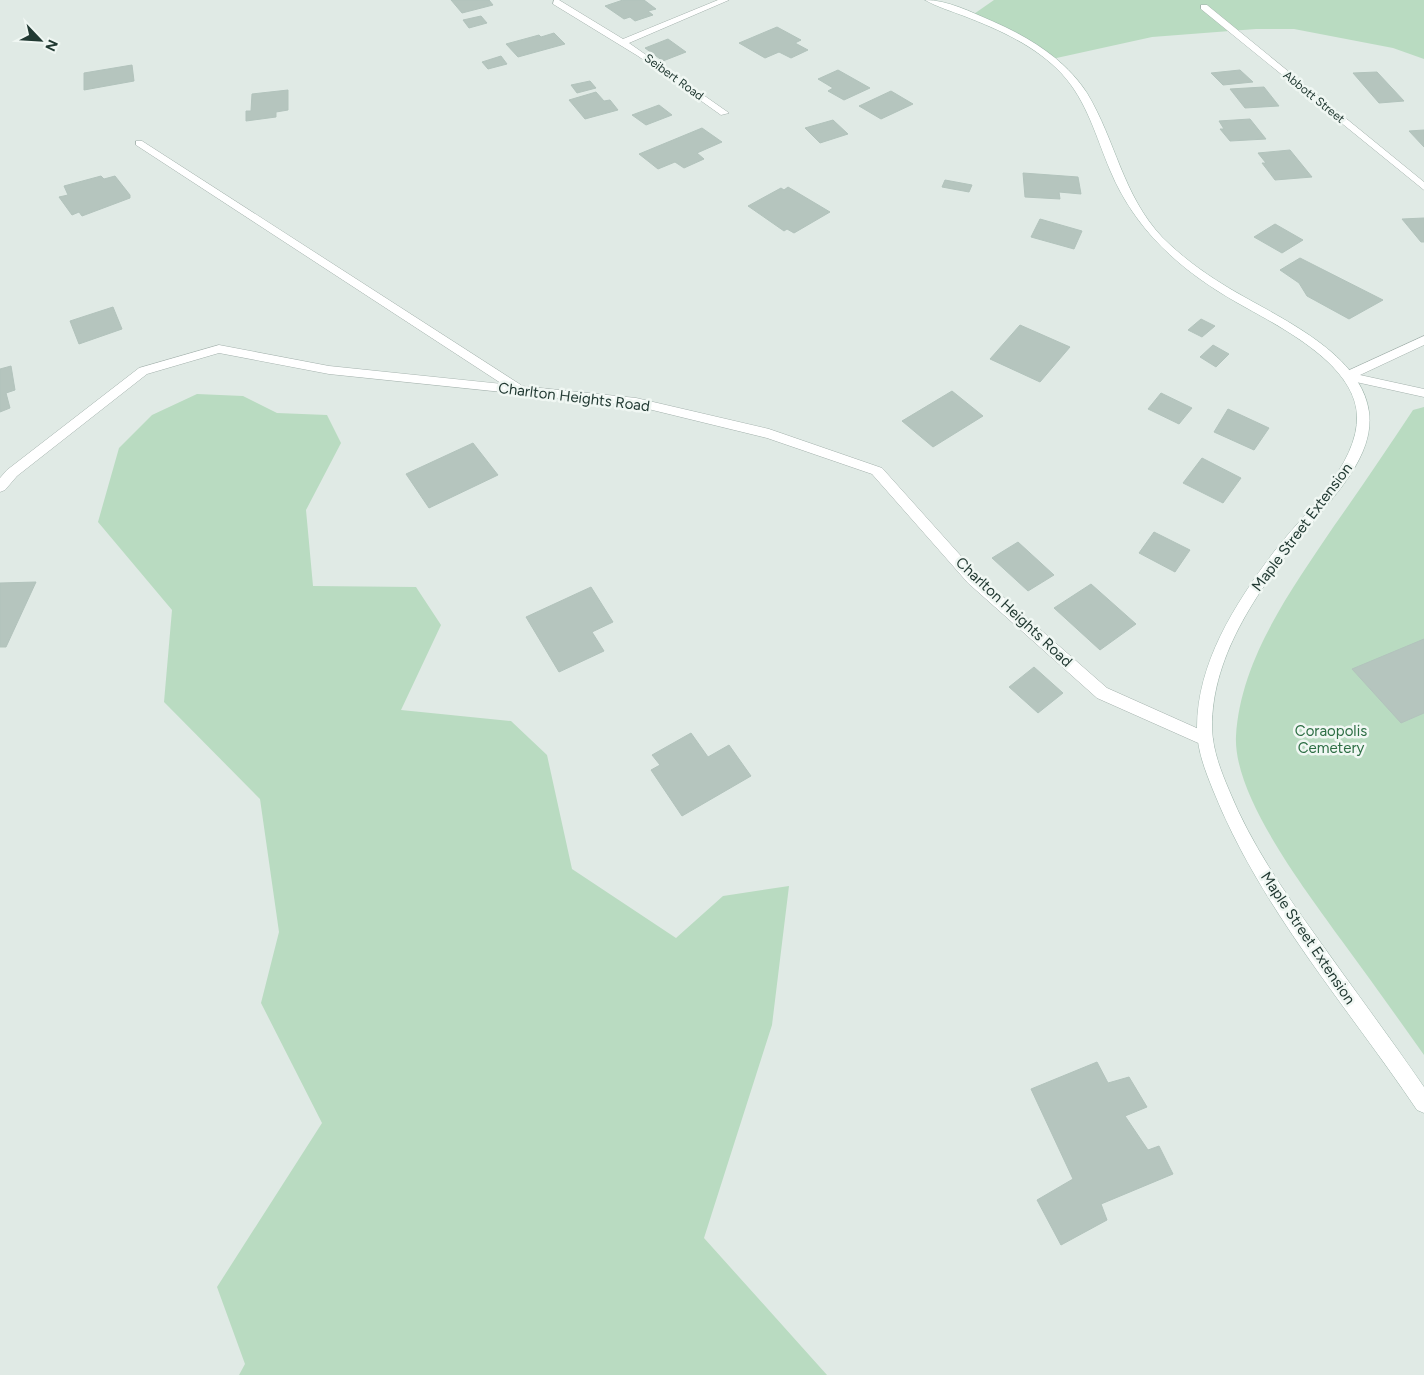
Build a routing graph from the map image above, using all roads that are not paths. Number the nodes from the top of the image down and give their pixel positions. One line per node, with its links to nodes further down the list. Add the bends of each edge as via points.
1 (725, 0): 5 (street, Seibert Road)
2 (929, 0): 10 (street, Maple Street Extension, via 1014,35 1052,59 1080,90 1090,107 1127,197 1154,235 1218,287 1308,341)
3 (556, 2): 5 (street, Seibert Road)
4 (1204, 7): 8 (street, Abbott Street)
5 (623, 42): 6 (street, Seibert Road)
6 (724, 113)
7 (139, 144): 11 (street)
8 (1424, 187)
9 (1424, 340): 10 (street)
10 (1347, 376): 12 (street); 14 (street, Maple Street Extension, via 1363,407 1364,424 1359,445 1348,467 1241,609 1214,670 1207,704)
11 (517, 388): 13 (street, Charlton Heights Road, via 329,370 219,349 143,371 12,473); 14 (street, Charlton Heights Road, via 636,402 769,434 878,471 973,579 1102,693)
12 (1424, 393)
13 (0, 487)
14 (1205, 739): 15 (street, Maple Street Extension, via 1228,811 1248,849 1288,912)
15 (1424, 1103)

